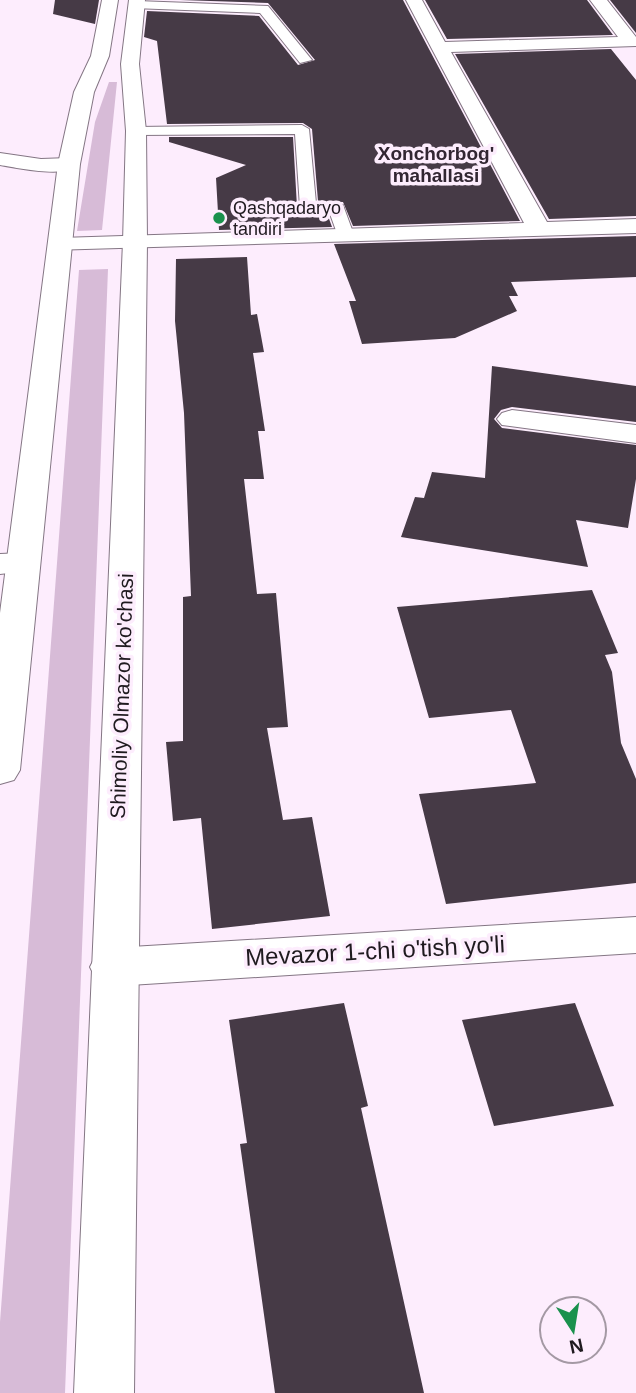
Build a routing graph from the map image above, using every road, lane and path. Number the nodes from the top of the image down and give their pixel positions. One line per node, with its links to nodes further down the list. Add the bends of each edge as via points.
1 (414, 0): 6 (main road)
2 (598, 0): 5 (main road)
3 (128, 2): 4 (lane); 8 (main road, Shimoliy Olmazor ko'chasi); 10 (main road, via 84,92)
4 (266, 4): 7 (lane)
5 (634, 44): 6 (main road)
6 (440, 47): 12 (main road)
7 (305, 60)
8 (136, 131): 13 (lane, via 302,129 308,207 337,209); 14 (main road, Shimoliy Olmazor ko'chasi)
9 (0, 159): 10 (main road)
10 (69, 164): 15 (main road)
11 (636, 226): 12 (main road)
12 (539, 229): 13 (main road)
13 (345, 235): 14 (main road)
14 (135, 242): 15 (main road); 21 (main road, Shimoliy Olmazor ko'chasi)
15 (60, 245): 18 (main road)
16 (512, 419): 17 (main road)
17 (636, 434)
18 (12, 564): 19 (main road)
19 (0, 770)
20 (636, 935): 21 (main road, Mevazor 1-chi o'tish yo'li)
21 (114, 967): 22 (main road, Shimoliy Olmazor ko'chasi)
22 (104, 1393)

